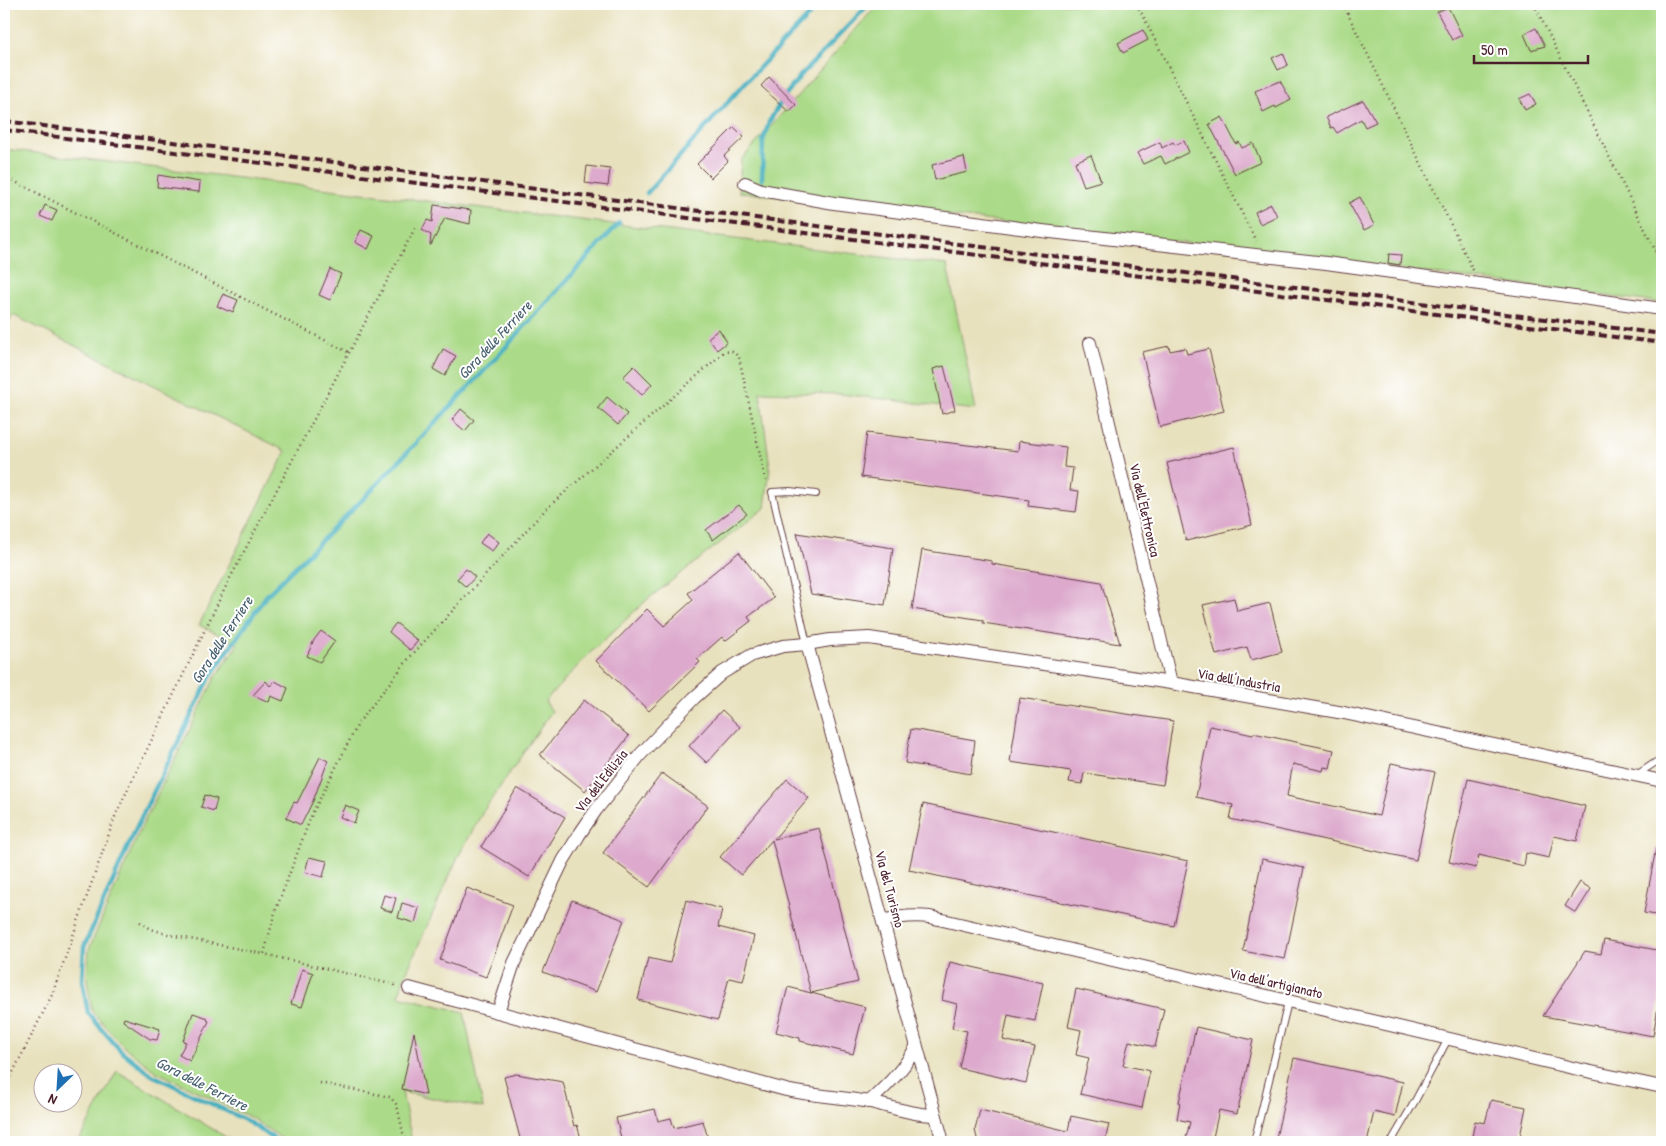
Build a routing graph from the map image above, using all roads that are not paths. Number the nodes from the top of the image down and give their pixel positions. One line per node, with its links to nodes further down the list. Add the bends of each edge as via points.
1 (745, 183): 2 (street, via 761,190 844,204 1042,231 1263,255)
2 (1662, 309)
3 (1090, 344): 6 (street, Via dell'Elettronica)
4 (816, 494): 5 (lane, via 772,492)
5 (807, 644): 6 (street, Via dell'Industria, via 870,638); 10 (street, Via del Turismo); 13 (street, Via dell'Edilizia, via 784,646 737,663 694,698 640,755 596,810 564,861 514,963)
6 (1171, 683): 8 (street, Via dell'Industria, via 1344,714)
7 (1662, 758): 8 (lane)
8 (1635, 776): 9 (street, Via dell'Industria)
9 (1662, 782)
10 (883, 921): 12 (street, Via dell'artigianato, via 901,916 930,917); 15 (street, Via del Turismo)
11 (409, 988): 13 (street, via 480,1011)
12 (1288, 1002): 14 (street, Via dell'artigianato); 20 (lane)
13 (498, 1012): 17 (street, via 786,1090)
14 (1448, 1039): 16 (street, Via dell'artigianato); 21 (lane)
15 (916, 1047): 17 (street, via 902,1069); 18 (street, Via del Turismo)
16 (1662, 1087)
17 (869, 1102): 18 (street, via 916,1114)
18 (935, 1115): 19 (street, Via del Turismo)
19 (942, 1142)
20 (1254, 1142)
21 (1391, 1142)

